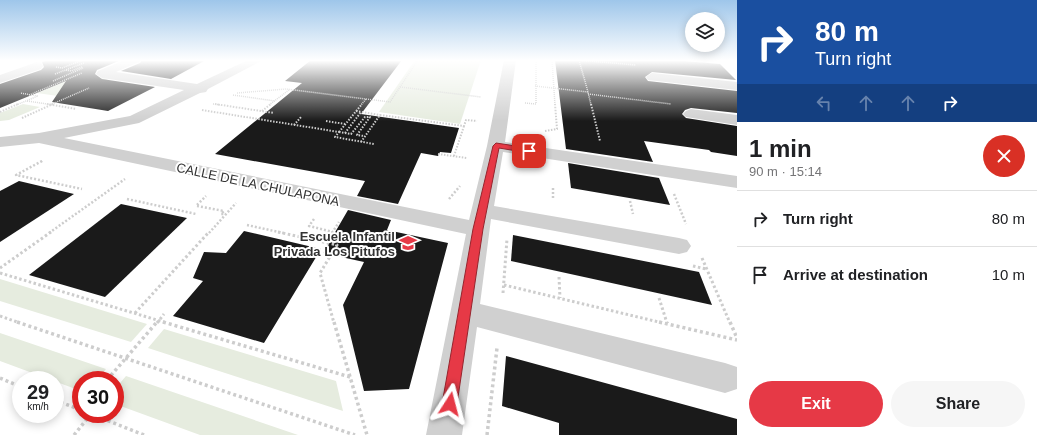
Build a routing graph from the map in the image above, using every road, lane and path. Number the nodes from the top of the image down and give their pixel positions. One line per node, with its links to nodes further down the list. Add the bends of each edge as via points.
1 (52, 80): 11 (path)
2 (65, 80): 21 (path)
3 (106, 80): 37 (path)
4 (146, 80): 15 (street)
5 (216, 80): 15 (street)
6 (404, 80): 14 (path)
7 (507, 80): 52 (street)
8 (553, 80): 16 (path)
9 (585, 80): 20 (path)
10 (683, 80): 13 (street)
11 (48, 82)
12 (535, 86): 16 (path)
13 (737, 86)
14 (400, 87): 22 (path); 23 (path, via 390,102)
15 (201, 88): 48 (street, via 134,120)
16 (554, 88): 20 (path); 44 (path, via 557,129)
17 (289, 89): 23 (path); 26 (path); 26 (path, via 232,94)
18 (28, 90): 19 (path)
19 (21, 93)
20 (588, 93): 27 (path); 53 (path)
21 (29, 95)
22 (483, 97)
23 (366, 99): 30 (path)
24 (27, 100): 31 (path)
25 (213, 100): 29 (path, via 208,103)
26 (275, 101): 29 (path)
27 (674, 104)
28 (203, 107): 42 (path, via 197,110)
29 (262, 111): 33 (path)
30 (356, 111): 32 (path); 41 (path)
31 (0, 112)
32 (361, 112): 34 (path); 46 (path)
33 (274, 114)
34 (380, 114): 43 (path); 47 (path)
35 (691, 114): 38 (street)
36 (301, 117): 42 (path)
37 (18, 119)
38 (737, 120)
39 (326, 121): 41 (path)
40 (477, 121): 43 (path, via 466,120)
41 (345, 124): 45 (path)
42 (294, 125): 45 (path)
43 (464, 126): 55 (path)
44 (543, 131)
45 (339, 132): 46 (path); 50 (path, via 334,137)
46 (345, 133): 47 (path, via 351,134 365,116 370,117 357,135)
47 (364, 136): 50 (path)
48 (39, 138): 49 (street); 72 (street, CALLE DE LA CHULAPONA)
49 (0, 142)
50 (361, 142): 51 (path)
51 (374, 144)
52 (496, 146): 59 (street); 72 (street)
53 (602, 147)
54 (438, 154): 55 (path)
55 (454, 156): 56 (path)
56 (468, 158)
57 (45, 159): 61 (path, via 16,175)
58 (125, 179): 77 (path)
59 (737, 182)
60 (553, 188): 65 (path)
61 (82, 189)
62 (672, 190): 74 (path)
63 (206, 196): 69 (path, via 197,206 224,211 222,214)
64 (126, 199): 68 (path)
65 (553, 201)
66 (630, 201): 70 (path)
67 (236, 203): 69 (path)
68 (196, 214)
69 (226, 214): 84 (path)
70 (633, 214)
71 (314, 219): 75 (path, via 310,226 334,230)
72 (480, 220): 74 (street, CALLE DE LA CHULAPONA); 83 (street)
73 (247, 225): 75 (path)
74 (684, 238)
75 (327, 242): 92 (path, via 337,245 320,273)
76 (700, 256): 89 (path)
77 (0, 268)
78 (0, 273): 84 (path)
79 (559, 277): 82 (path)
80 (504, 285): 82 (path)
81 (659, 298): 88 (path)
82 (560, 299): 88 (path)
83 (465, 312): 94 (street); 102 (street)
84 (135, 313): 87 (path)
85 (164, 314): 87 (path)
86 (0, 316): 90 (path)
87 (158, 320): 90 (path); 92 (path)
88 (667, 324): 89 (path)
89 (737, 339)
90 (126, 358): 91 (path); 100 (path)
91 (115, 371)
92 (350, 377): 101 (path)
93 (0, 378): 95 (path)
94 (726, 378)
95 (12, 383)
96 (84, 423): 98 (path)
97 (114, 423): 99 (path)
98 (74, 435)
99 (144, 435)
100 (355, 435)
101 (367, 435)
102 (444, 435)

